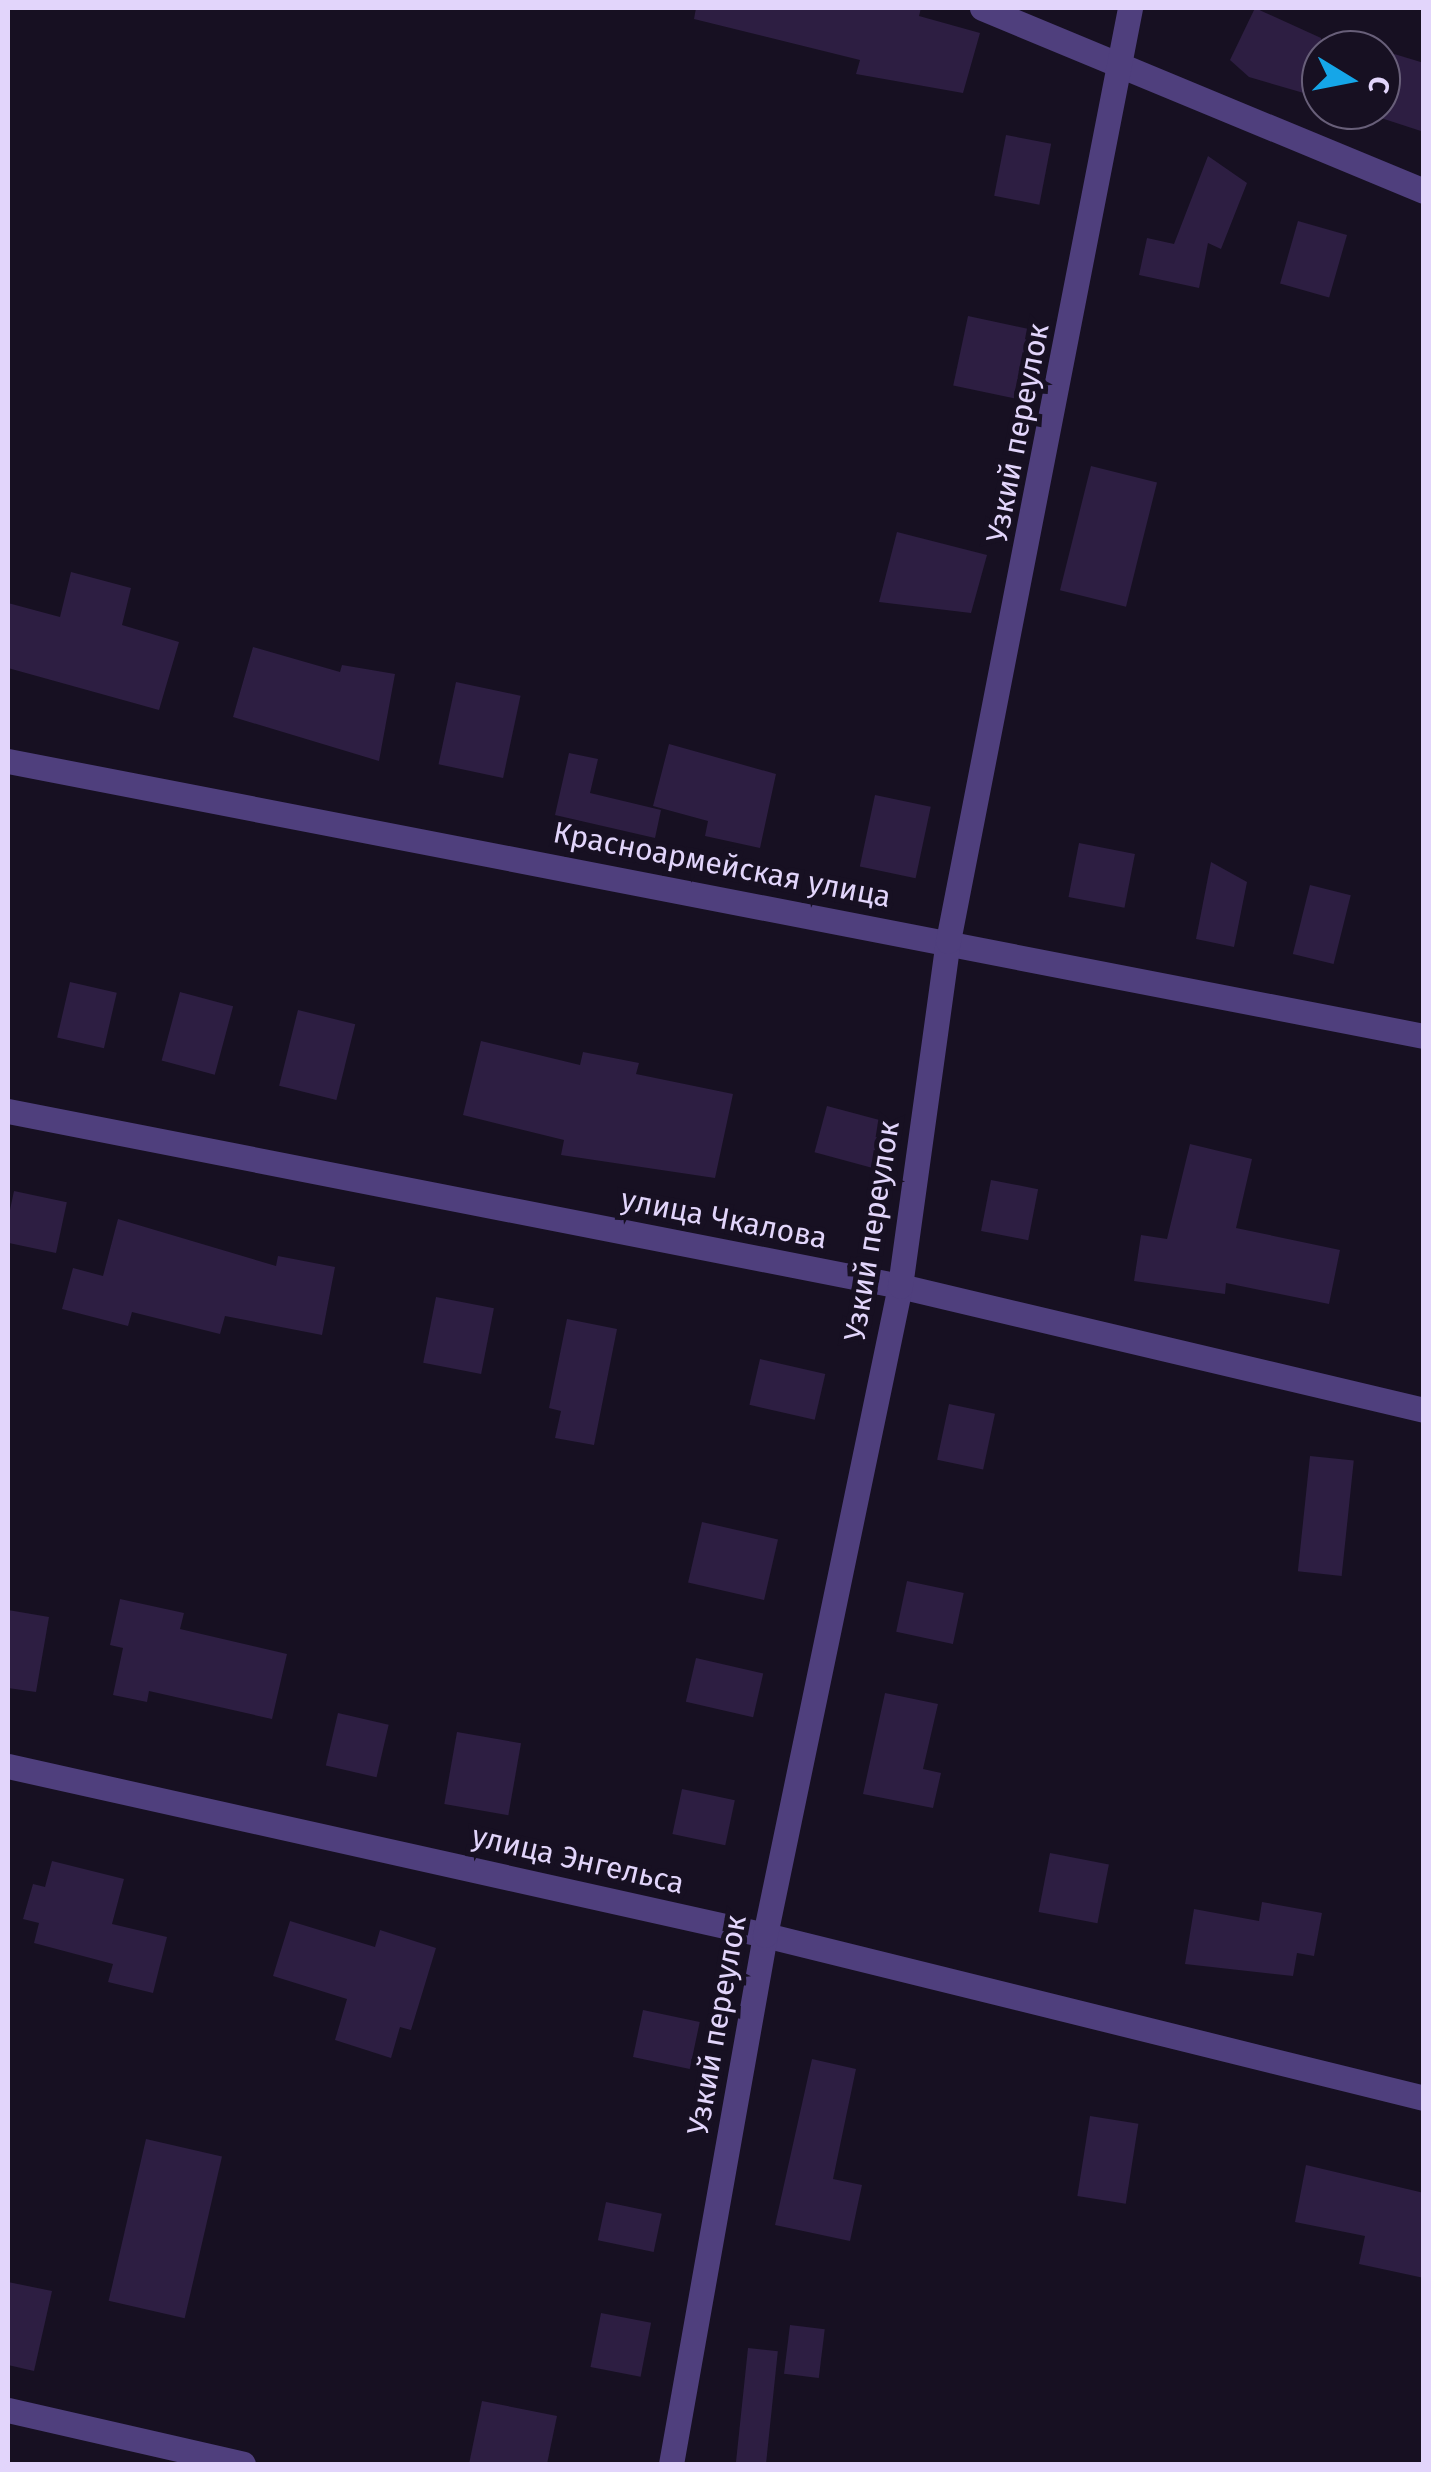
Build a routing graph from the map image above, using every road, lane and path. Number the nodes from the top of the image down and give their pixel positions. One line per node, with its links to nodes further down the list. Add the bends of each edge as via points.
1 (982, 8): 3 (street)
2 (1130, 8): 3 (street, Узкий переулок)
3 (1126, 62): 4 (street); 6 (street, Узкий переулок)
4 (1424, 191)
5 (8, 761): 6 (street, Красноармейская улица)
6 (948, 941): 7 (street, Красноармейская улица); 9 (street, Узкий переулок)
7 (1424, 1036)
8 (8, 1111): 9 (street, улица Чкалова)
9 (900, 1286): 10 (street, улица Чкалова); 12 (street, Узкий переулок)
10 (1424, 1410)
11 (8, 1766): 12 (street, улица Энгельса)
12 (765, 1935): 13 (street, улица Энгельса); 16 (street, Узкий переулок)
13 (1424, 2098)
14 (8, 2410): 15 (street)
15 (243, 2464)
16 (671, 2464)

